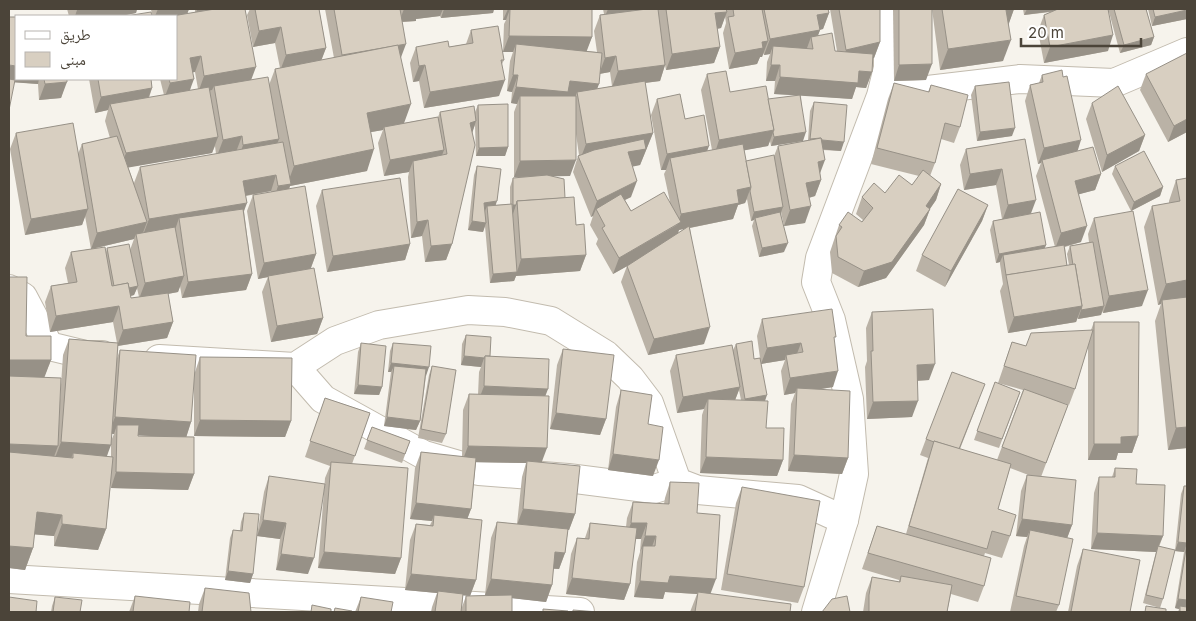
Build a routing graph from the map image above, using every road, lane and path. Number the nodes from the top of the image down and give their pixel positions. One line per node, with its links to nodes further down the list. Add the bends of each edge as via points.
1 (882, 9): 3 (street, via 888,35 888,68)
2 (1187, 52): 3 (street, via 1114,82 1020,79)
3 (881, 96): 7 (street, via 820,258 816,282 831,320 850,399 854,474)
4 (9, 289): 5 (street, via 23,296 49,346 86,355)
5 (295, 367): 6 (street, via 323,399 424,455 479,472 568,478 654,489); 6 (street, via 335,341 379,325 468,310 505,312 551,321 606,355 630,378 649,403)
6 (677, 482): 7 (street, via 698,490 798,499)
7 (844, 520): 10 (street)
8 (9, 579): 9 (street)
9 (580, 612)
10 (816, 612)

